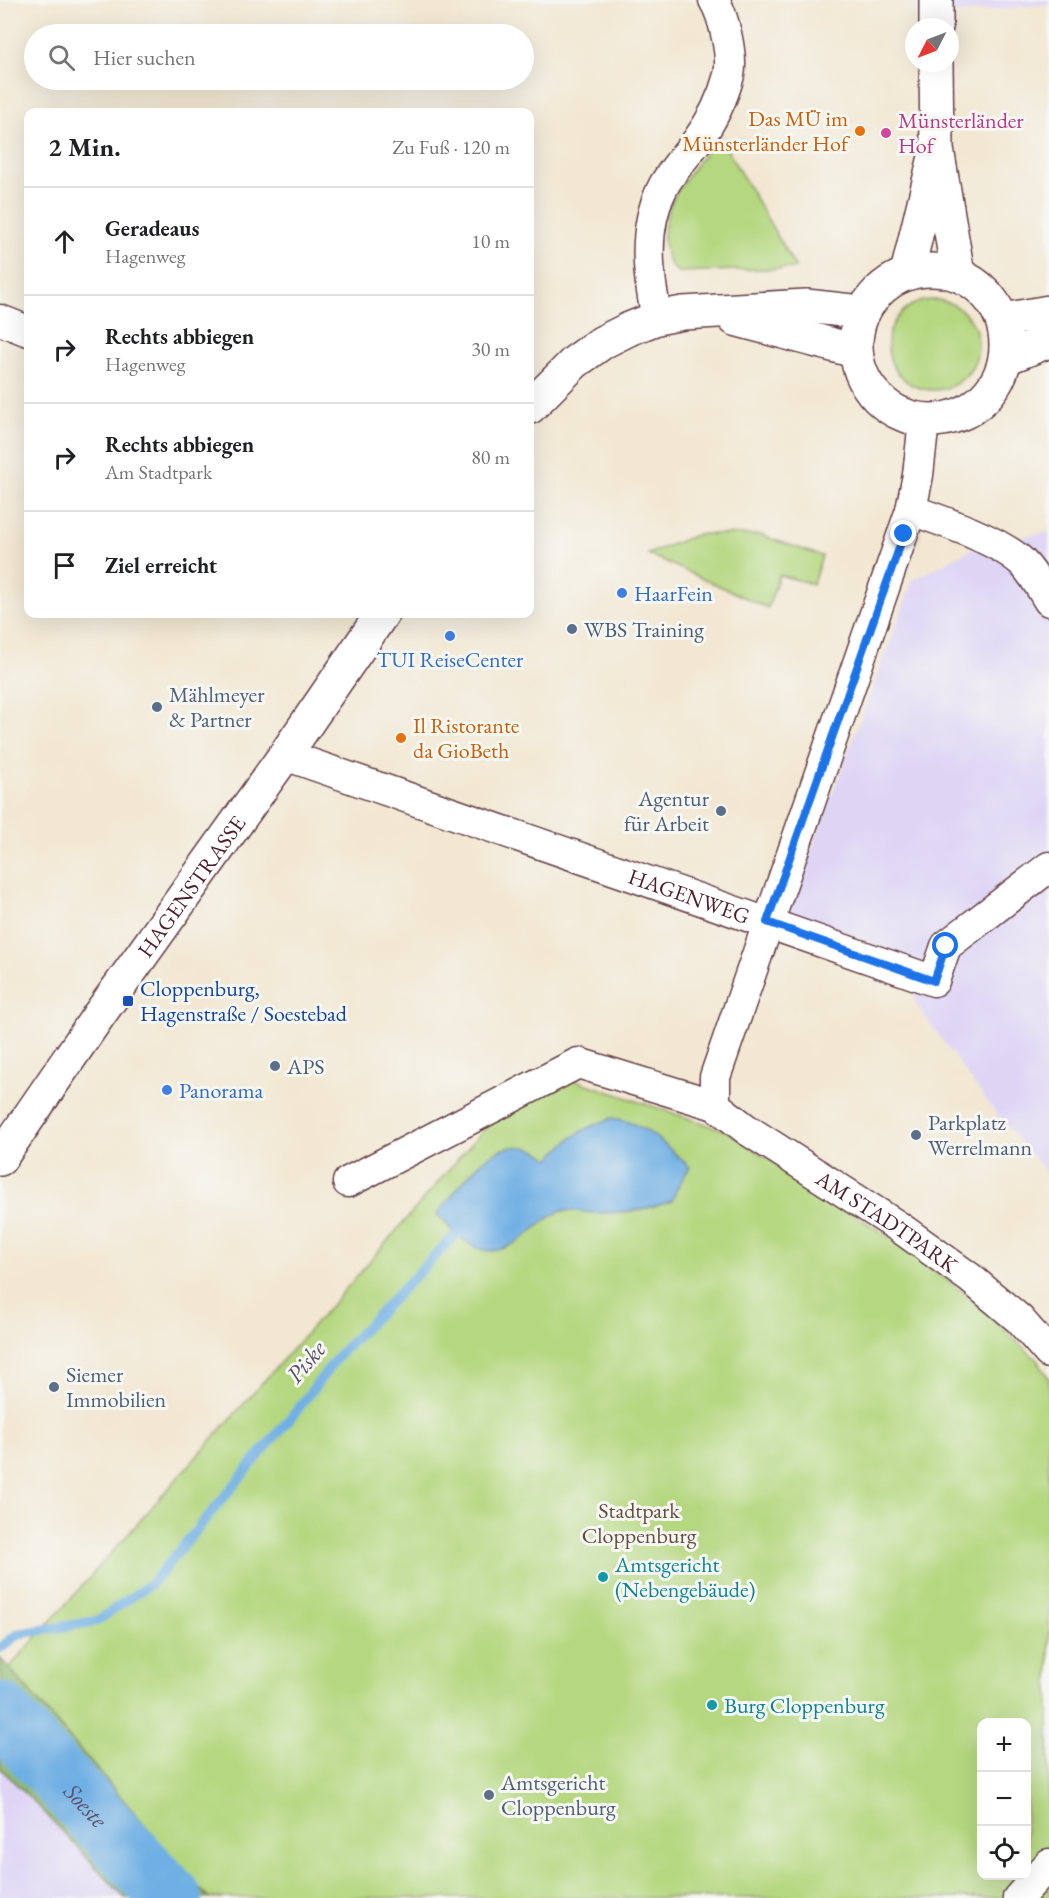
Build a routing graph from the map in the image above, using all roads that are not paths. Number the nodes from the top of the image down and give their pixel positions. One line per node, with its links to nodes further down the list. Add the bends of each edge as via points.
1 (714, 0): 11 (street, via 727,41 729,73 711,119 662,188 649,226 649,279)
2 (936, 0): 3 (street)
3 (936, 18)
4 (936, 72): 5 (street)
5 (937, 149): 6 (street); 7 (street)
6 (908, 273): 7 (street, via 932,269); 8 (street, via 885,286)
7 (958, 274): 13 (street, via 981,287)
8 (861, 312): 10 (street, via 806,306); 16 (street, via 855,331)
9 (1049, 312): 13 (street)
10 (711, 313): 11 (street); 16 (street)
11 (657, 318): 18 (street, via 603,342 575,362)
12 (0, 320): 14 (street)
13 (1003, 320): 17 (street)
14 (24, 329)
15 (1049, 341): 17 (street)
16 (855, 351): 19 (street, via 868,386 885,405)
17 (1006, 358): 19 (street, via 999,380 982,402 959,416)
18 (534, 403)
19 (924, 421): 20 (street)
20 (911, 510): 21 (street, via 995,544 1022,562); 25 (street)
21 (1049, 601)
22 (379, 618): 23 (street, HAGENSTRASSE)
23 (285, 755): 25 (street, HAGENWEG); 27 (street, HAGENSTRASSE)
24 (1049, 867): 25 (street, HAGENWEG, via 946,946 934,981)
25 (767, 922): 26 (street, via 715,1077)
26 (715, 1105): 28 (street, AM STADTPARK, via 578,1063); 29 (street, AM STADTPARK, via 746,1130 899,1227 970,1278 1019,1319)
27 (0, 1159)
28 (348, 1182)
29 (1049, 1353)
30 (1049, 1864): 31 (street)
31 (1018, 1898)

